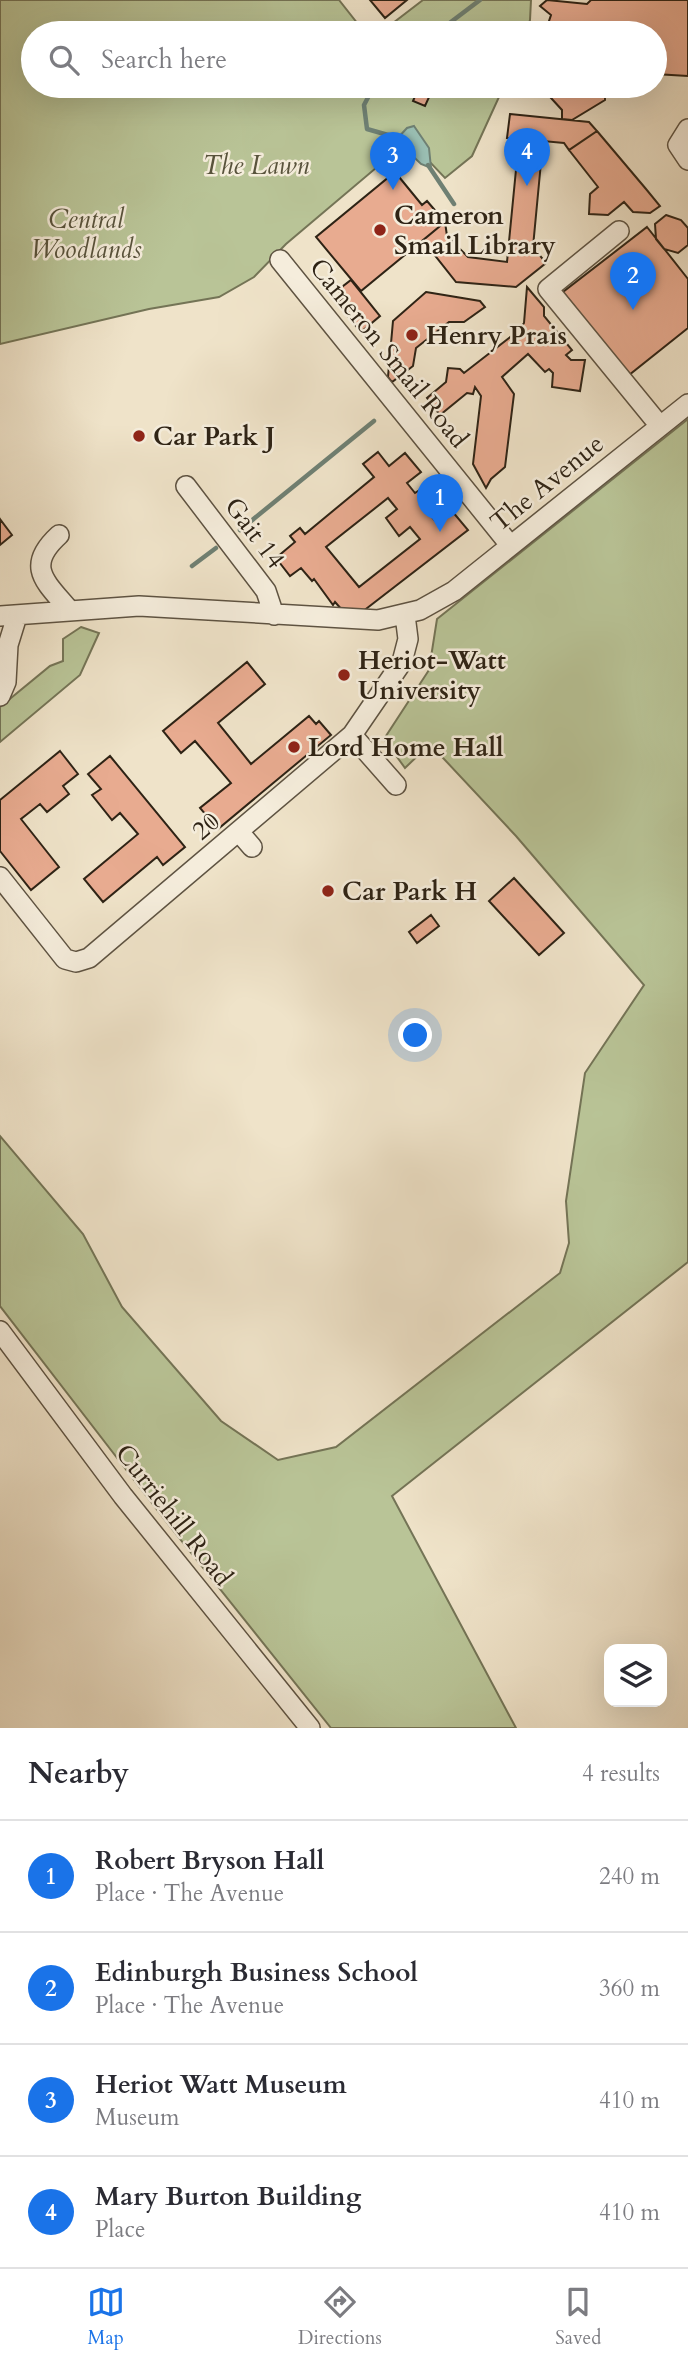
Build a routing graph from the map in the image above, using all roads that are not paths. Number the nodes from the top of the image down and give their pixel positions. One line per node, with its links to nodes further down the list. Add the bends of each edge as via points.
1 (688, 129): 2 (street, via 678,145)
2 (688, 160)
3 (619, 232): 6 (street, via 548,289)
4 (280, 260): 9 (street, Cameron Smail Road)
5 (688, 404): 6 (street, The Avenue)
6 (660, 426): 9 (street, The Avenue)
7 (186, 486): 11 (street, Gait 14, via 266,591)
8 (59, 535): 10 (street, via 47,546 39,565 41,575)
9 (509, 545): 12 (street, The Avenue, via 454,592)
10 (70, 611): 11 (street, via 139,607); 13 (street)
11 (274, 615): 12 (street, The Avenue, via 352,621)
12 (405, 615): 15 (street, 20, via 408,639 402,662)
13 (6, 617): 14 (street, via 6,682)
14 (0, 696)
15 (352, 735): 16 (street); 17 (street, 20)
16 (396, 785)
17 (239, 832): 18 (street); 19 (street, 20, via 89,958 76,962 65,959)
18 (252, 847)
19 (0, 877)
20 (0, 1331): 21 (street, Curriehill Road, via 123,1496)
21 (310, 1728)

